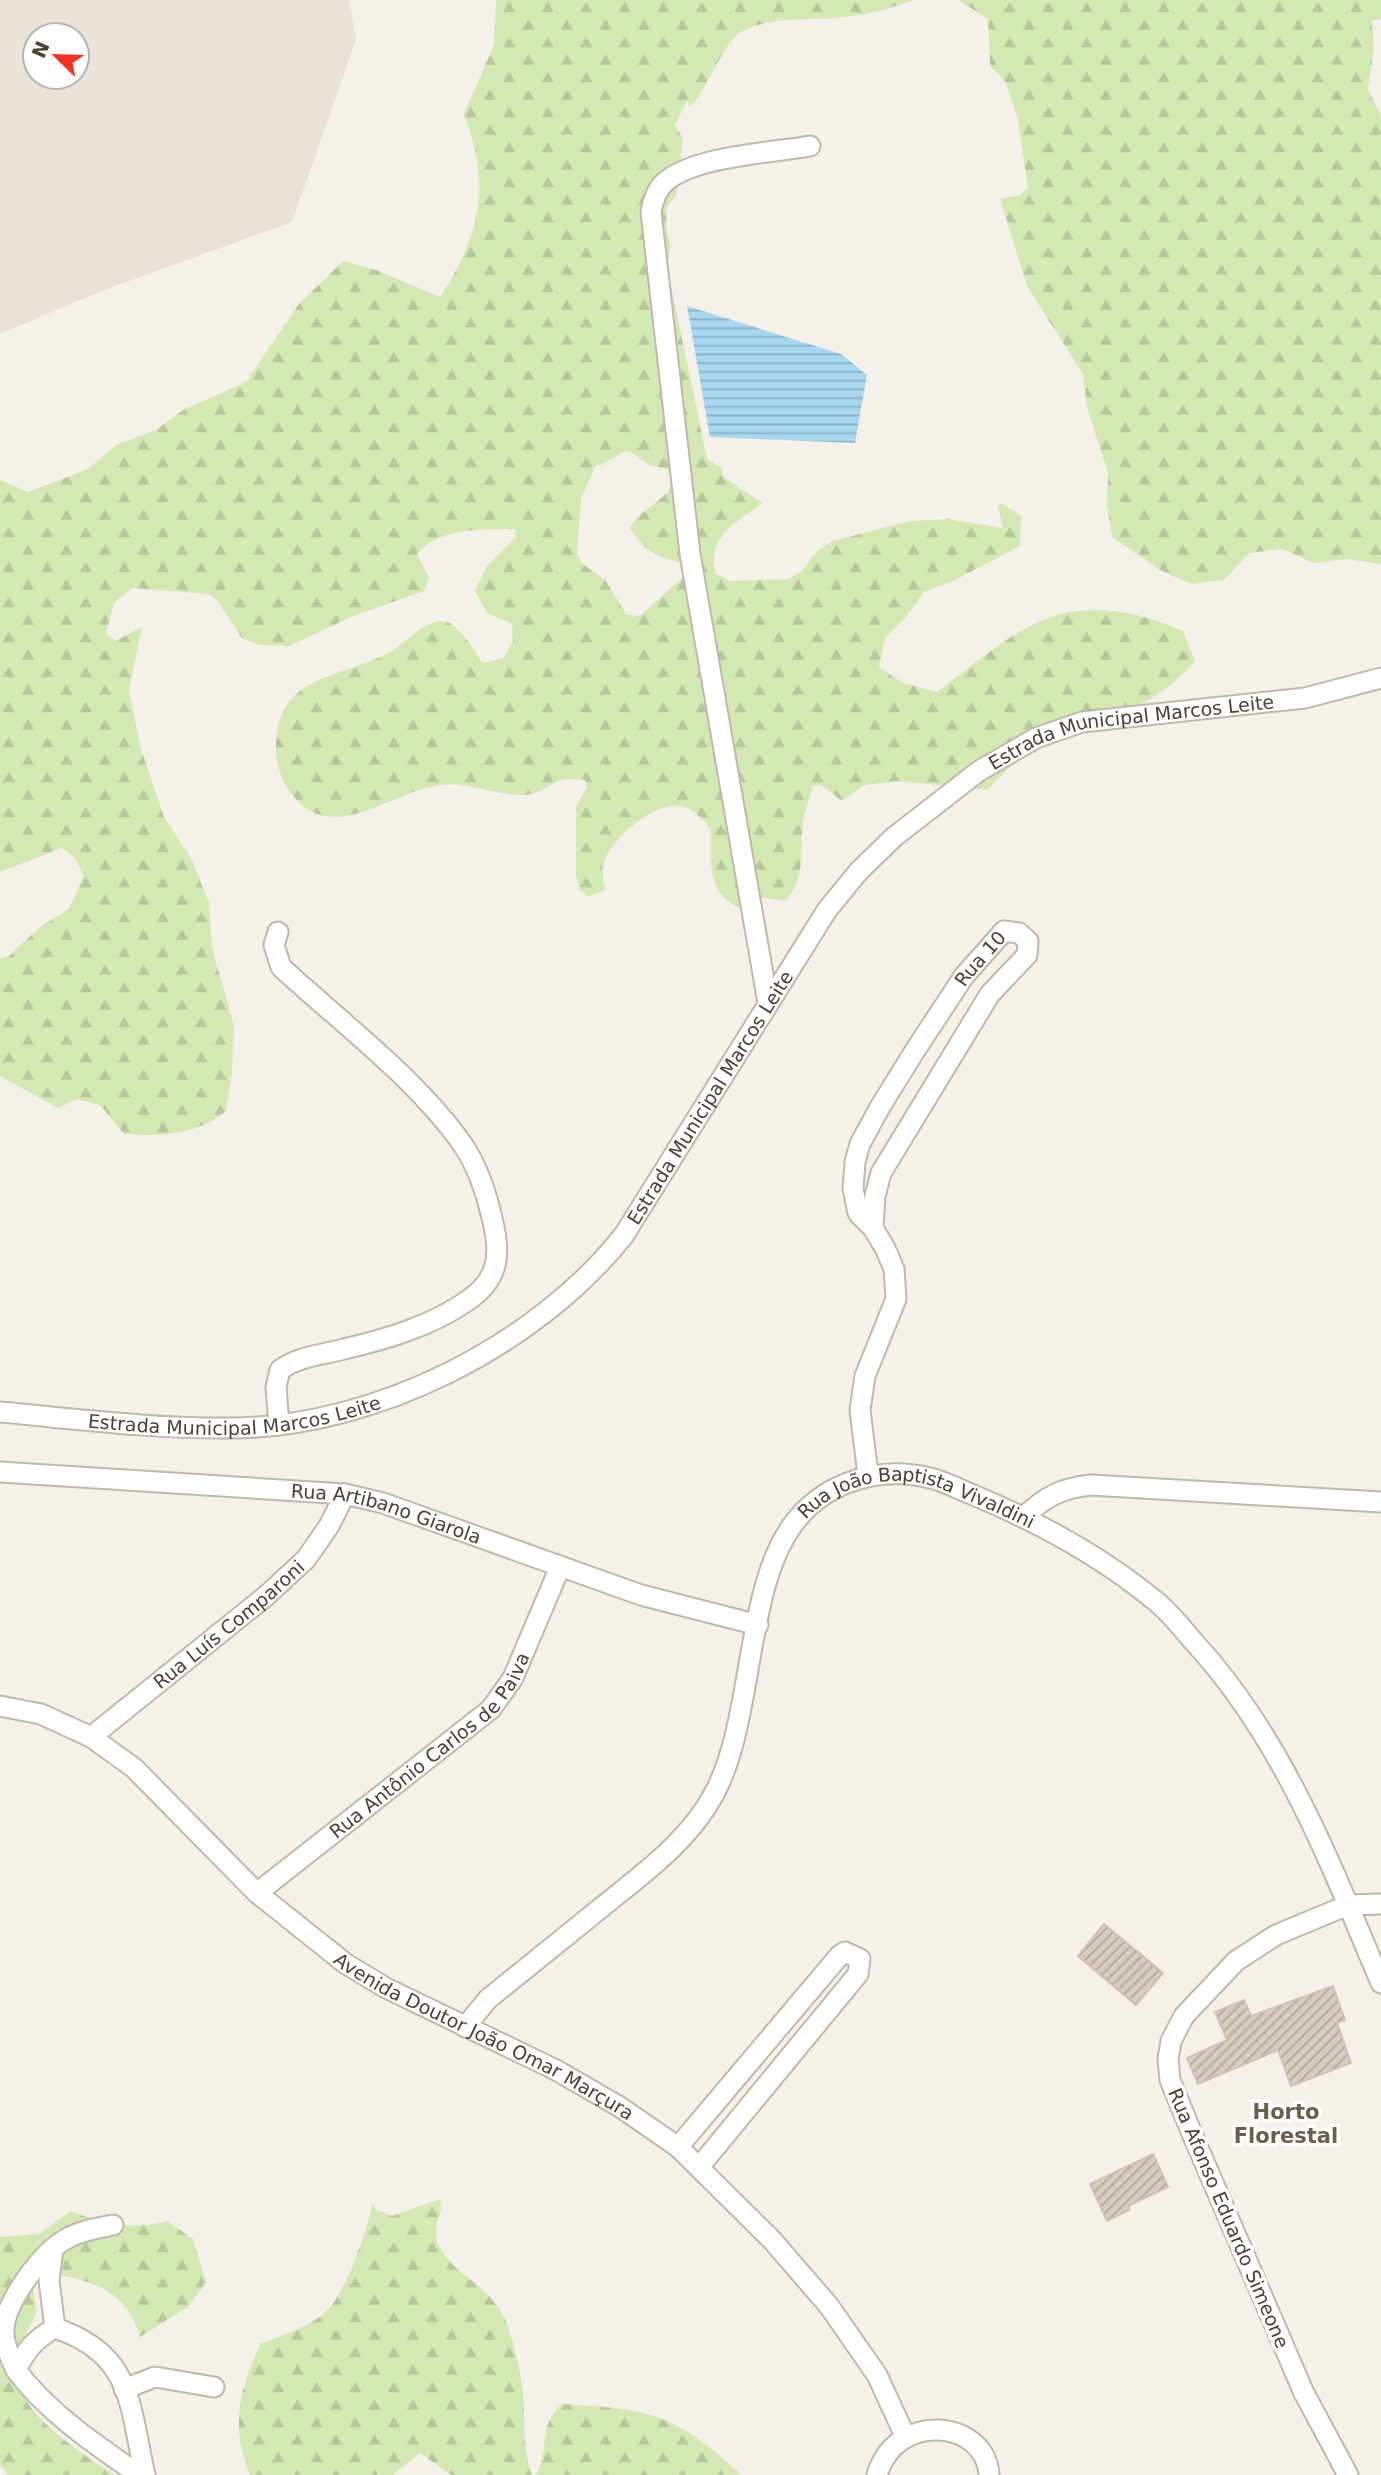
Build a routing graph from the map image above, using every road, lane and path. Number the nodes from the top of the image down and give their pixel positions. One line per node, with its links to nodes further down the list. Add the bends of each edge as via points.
1 (810, 146): 4 (street, via 677,173 662,184 651,212 690,554)
2 (1381, 678): 4 (street, Estrada Municipal Marcos Leite, via 1305,698 1082,722 1035,738 979,771 877,854 827,910)
3 (278, 932): 9 (street, via 274,945 281,967 429,1104 463,1145 484,1184 499,1245 494,1272 483,1289 438,1319 367,1344 294,1359 280,1370 276,1387)
4 (768, 1003): 9 (street, Estrada Municipal Marcos Leite, via 624,1235 598,1268 544,1314 474,1359 380,1404)
5 (855, 1161): 6 (street); 6 (street, Rua 10, via 880,1107 964,976 1004,931 1019,933 1028,941 1027,955 990,994); 7 (street, Rua 10, via 853,1189 858,1213)
6 (881, 1173): 7 (street, Rua 10)
7 (873, 1228): 11 (street, Rua 10, via 894,1269 896,1299 865,1376 860,1410)
8 (0, 1412): 9 (street, Estrada Municipal Marcos Leite, via 234,1429)
9 (279, 1425)
10 (0, 1472): 12 (street, Rua Artibano Giarola)
11 (868, 1475): 14 (street, Rua João Baptista Vivaldini, via 931,1478); 16 (street, Rua João Baptista Vivaldini, via 826,1494 798,1518 778,1551)
12 (345, 1494): 15 (street, Rua Artibano Giarola, via 383,1503); 18 (street, Rua Luís Comparoni, via 306,1559)
13 (1381, 1502): 14 (street, via 1091,1485 1065,1488 1044,1498)
14 (1025, 1516): 21 (street, Rua João Baptista Vivaldini, via 1086,1550 1156,1601 1218,1668 1255,1716 1294,1786)
15 (560, 1566): 16 (street, Rua Artibano Giarola, via 640,1595); 19 (street, Rua Antônio Carlos de Paiva, via 513,1678 491,1709)
16 (758, 1625): 23 (street, Rua João Baptista Vivaldini, via 735,1740 717,1789 692,1825 658,1862 488,1999)
17 (0, 1706): 18 (street, Avenida Doutor João Omar Marçura, via 41,1714)
18 (91, 1737): 19 (street, Avenida Doutor João Omar Marçura, via 134,1768)
19 (257, 1893): 23 (street, Avenida Doutor João Omar Marçura, via 346,1964)
20 (1381, 1904): 21 (street, Rua Afonso Eduardo Simeone)
21 (1348, 1905): 22 (street, Rua João Baptista Vivaldini); 37 (street, Rua Afonso Eduardo Simeone, via 1276,1935 1236,1961 1184,2016 1168,2059 1170,2080 1203,2161 1304,2393)
22 (1381, 1983)
23 (465, 2027): 24 (street, Avenida Doutor João Omar Marçura, via 556,2070)
24 (678, 2147): 25 (street, Avenida Doutor João Omar Marçura); 25 (street, via 840,1955 856,1955 860,1959 858,1973)
25 (699, 2166): 32 (street, Avenida Doutor João Omar Marçura, via 829,2306 877,2375)
26 (113, 2225): 27 (street, via 83,2231)
27 (53, 2249): 28 (street, via 49,2281); 29 (street, via 10,2308 5,2345)
28 (55, 2328): 29 (street, via 27,2348); 31 (street, via 99,2349 111,2361)
29 (16, 2370): 33 (street, via 30,2390)
30 (215, 2387): 31 (street, via 155,2377)
31 (124, 2389): 34 (street)
32 (905, 2436): 35 (street, via 890,2447); 36 (street, via 929,2428 955,2432 976,2447)
33 (139, 2475)
34 (145, 2475)
35 (877, 2475)
36 (989, 2475)
37 (1348, 2475)

